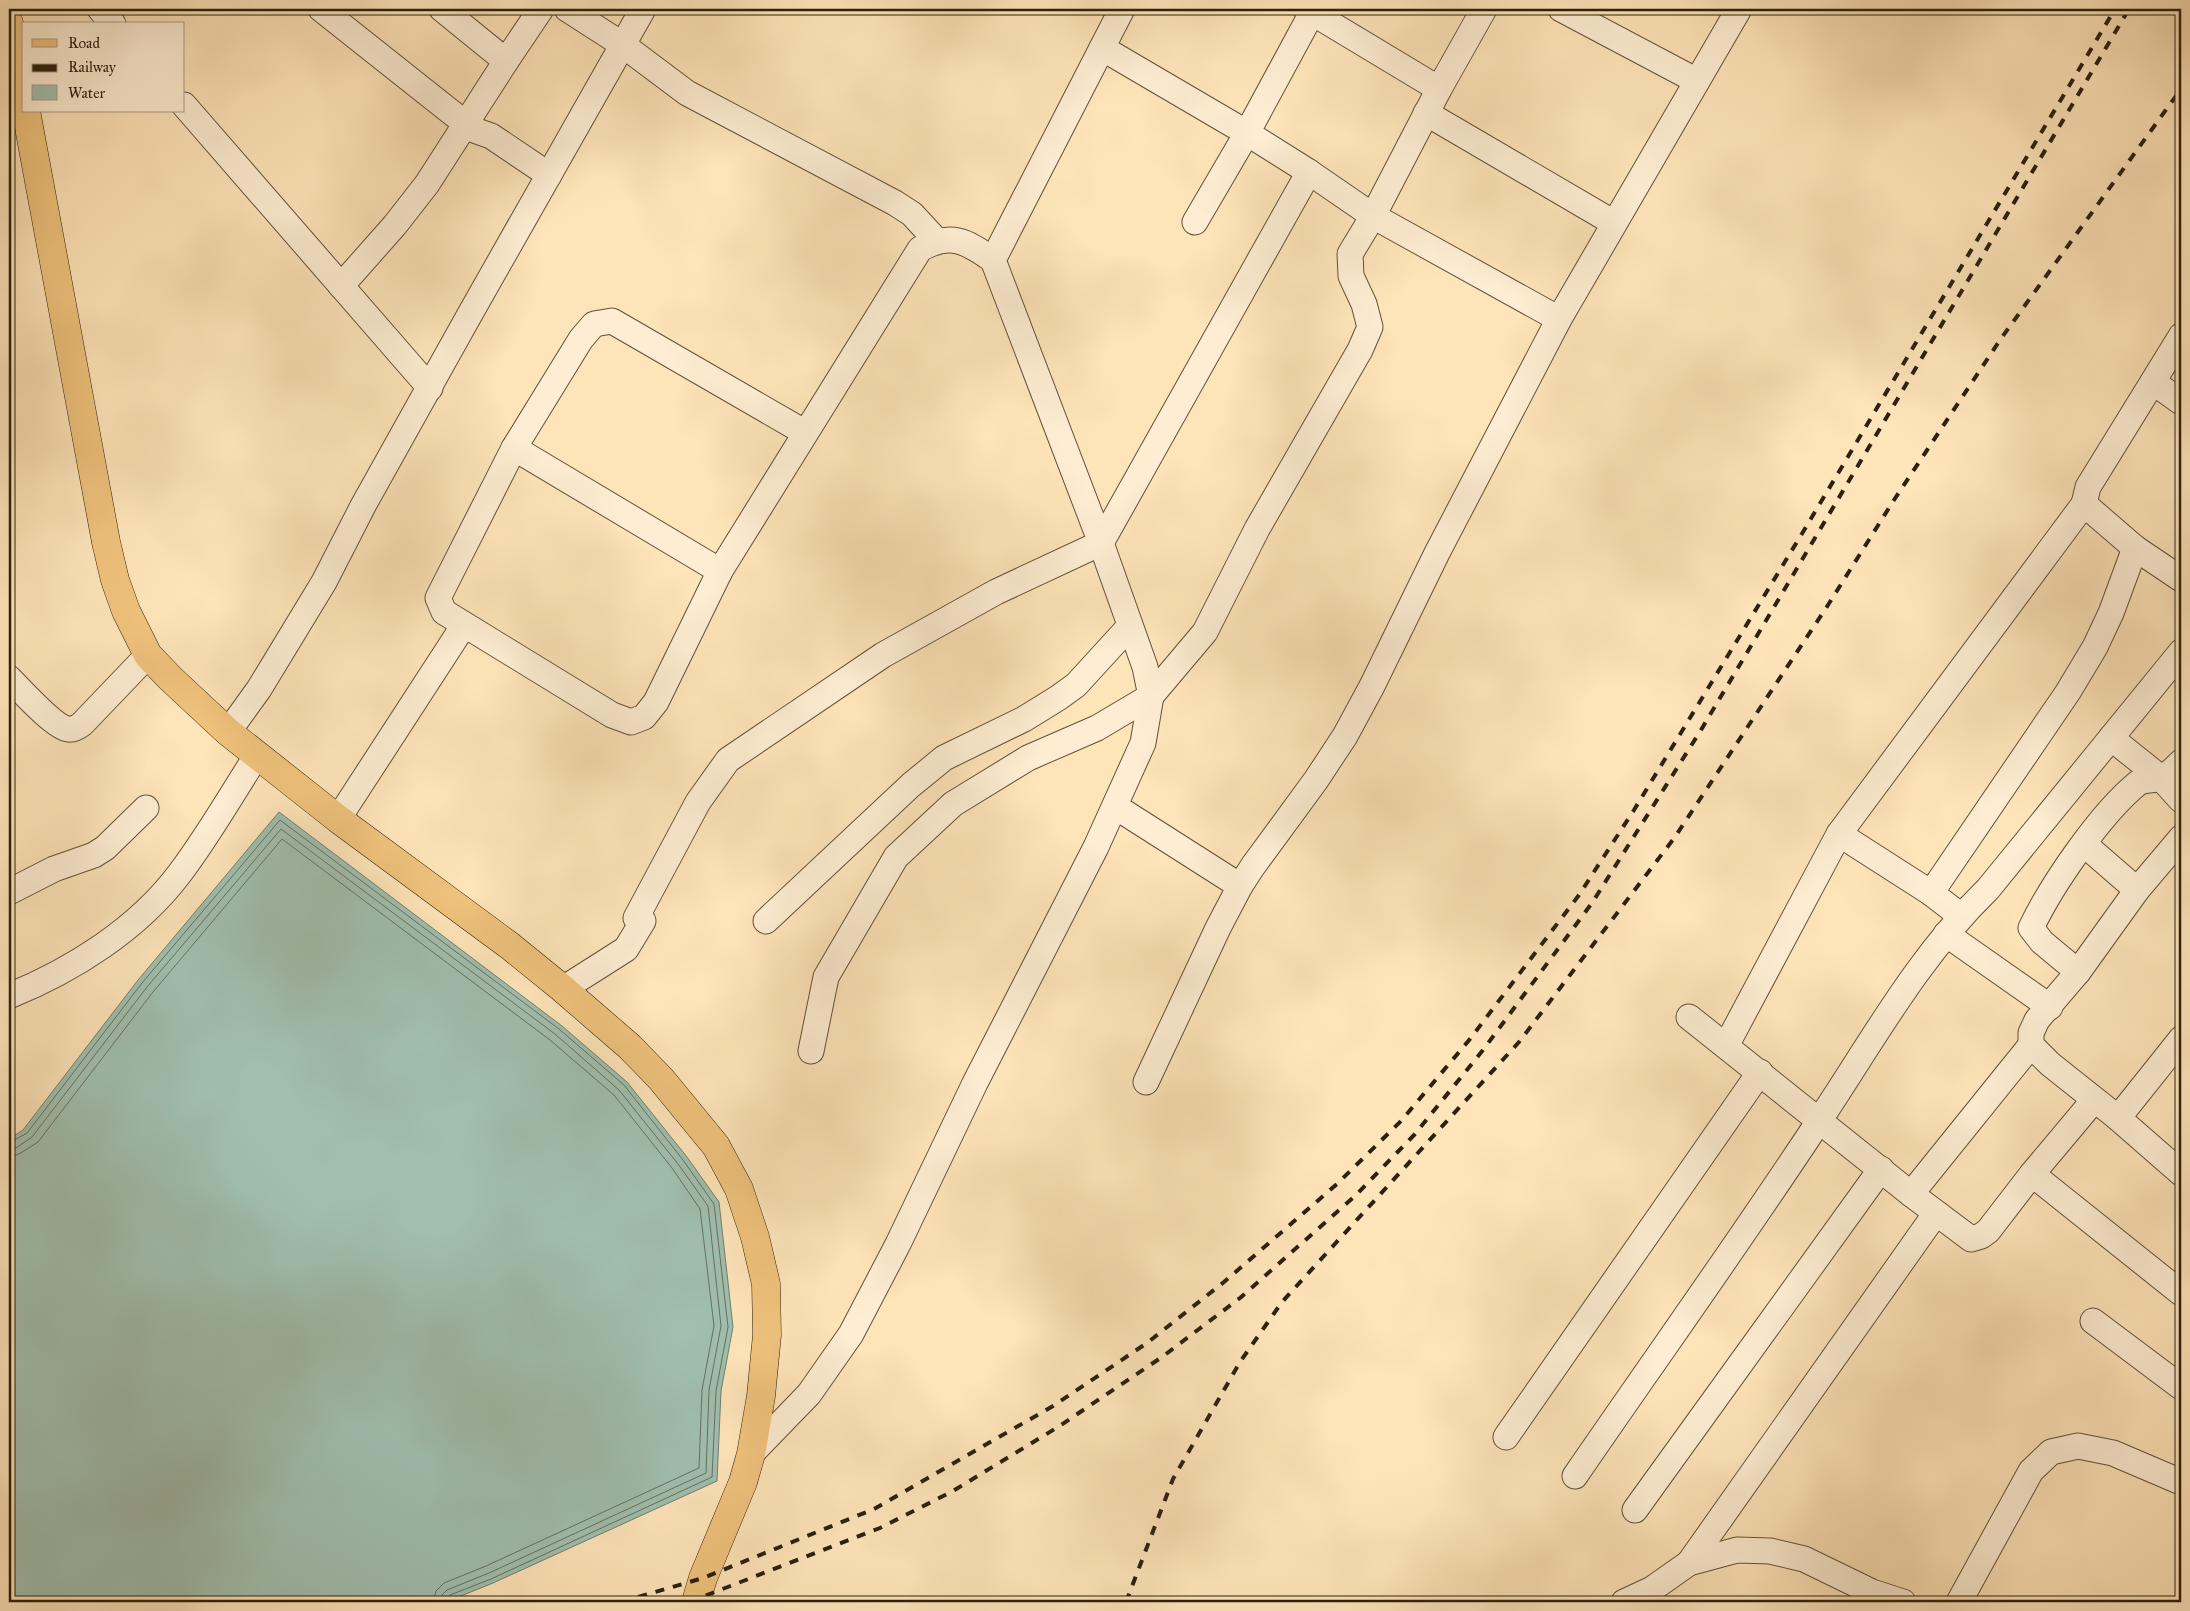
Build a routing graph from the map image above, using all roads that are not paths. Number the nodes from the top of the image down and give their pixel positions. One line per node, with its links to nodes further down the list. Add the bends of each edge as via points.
1 (321, 9): 21 (street)
2 (442, 9): 14 (street)
3 (541, 9): 14 (street)
4 (567, 9): 12 (street)
5 (643, 9): 12 (street)
6 (1122, 9): 13 (street)
7 (1484, 9): 17 (street)
8 (1561, 9): 15 (street)
9 (1739, 9): 15 (street)
10 (1310, 10): 17 (street); 22 (street)
11 (9, 23): 16 (main road)
12 (622, 45): 24 (street); 28 (street, via 687,93 912,214)
13 (1102, 48): 22 (street); 29 (street)
14 (506, 61): 21 (street)
15 (1697, 81): 27 (street)
16 (22, 89)
17 (1438, 89): 20 (street)
18 (185, 106): 30 (street)
19 (26, 112): 46 (main road, via 106,542 126,611)
20 (1426, 113): 25 (street); 27 (street)
21 (466, 124): 24 (street, via 492,136); 30 (street, via 427,184)
22 (1247, 133): 23 (street); 26 (street)
23 (1309, 172): 25 (street); 39 (street)
24 (549, 175): 34 (street)
25 (1373, 216): 31 (street); 48 (street, via 1350,254 1351,276 1370,327 1367,335 1257,528 1204,632)
26 (1195, 222)
27 (1614, 222): 31 (street)
28 (936, 240): 29 (street, via 957,240); 36 (street, via 920,249)
29 (993, 260): 39 (street)
30 (341, 286): 34 (street)
31 (1559, 319): 61 (street, via 1345,736)
32 (2181, 336): 33 (street)
33 (2153, 382): 35 (street); 38 (street, via 2088,487)
34 (430, 388): 49 (street, via 324,582 259,689)
35 (2181, 402)
36 (804, 432): 37 (street, via 612,321 594,324 581,339); 41 (street)
37 (514, 448): 41 (street); 43 (street, via 438,598 444,612)
38 (2084, 504): 40 (street); 58 (street)
39 (1101, 543): 44 (street); 68 (street, via 996,592 883,655 728,760 698,802 626,949)
40 (2135, 548): 42 (street); 64 (street, via 2095,647 2068,692)
41 (720, 571): 43 (street, via 656,702 644,717 631,722 612,715)
42 (2181, 579)
43 (464, 625): 57 (street)
44 (1137, 647): 48 (street); 65 (street, via 1024,719 944,758)
45 (2181, 652): 50 (street)
46 (148, 655): 47 (street, via 82,724 68,729 52,720); 49 (main road)
47 (9, 678)
48 (1151, 696): 55 (street, via 1143,743); 75 (street, via 1097,728 1028,758 953,804 896,857 826,977)
49 (228, 732): 51 (main road)
50 (2111, 738): 53 (street); 66 (street, via 1988,889)
51 (257, 755): 57 (main road); 69 (street, via 180,874 145,911 75,964)
52 (2181, 762): 53 (street)
53 (2161, 778): 54 (street); 60 (street, via 2141,781 2125,794)
54 (2181, 800)
55 (1116, 807): 61 (street); 90 (street, via 851,1334 809,1394)
56 (146, 808): 63 (street, via 94,855 54,868)
57 (338, 818): 68 (main road)
58 (1839, 834): 64 (street); 74 (street)
59 (2181, 838): 62 (street)
60 (2084, 844): 62 (street); 67 (street, via 2031,928 2042,942)
61 (1240, 886): 77 (street)
62 (2137, 890): 67 (street)
63 (9, 892)
64 (1930, 893): 66 (street)
65 (766, 921)
66 (1954, 925): 70 (street); 80 (street, via 1911,978)
67 (2078, 972): 70 (street)
68 (563, 989): 90 (main road, via 661,1079 716,1146 739,1189 766,1284 767,1335)
69 (9, 996)
70 (2050, 1007): 73 (street, via 2037,1020 2031,1033)
71 (1689, 1018): 74 (street)
72 (2181, 1039): 79 (street)
73 (2031, 1045): 78 (street); 84 (street)
74 (1726, 1046): 76 (street)
75 (810, 1051)
76 (1760, 1072): 80 (street); 89 (street)
77 (1146, 1082)
78 (2094, 1100): 79 (street); 83 (street)
79 (2118, 1118): 82 (street)
80 (1819, 1122): 81 (street); 91 (street)
81 (1881, 1169): 84 (street); 93 (street)
82 (2181, 1173)
83 (2032, 1174): 85 (street, via 1988,1231 1980,1236 1971,1239); 86 (street)
84 (1911, 1194): 85 (street)
85 (1936, 1213): 94 (street)
86 (2181, 1293)
87 (2093, 1321): 88 (street)
88 (2181, 1387)
89 (1506, 1437)
90 (751, 1454): 95 (main road)
91 (1575, 1476)
92 (2181, 1482): 98 (street, via 2113,1453 2078,1446 2051,1452 2031,1471)
93 (1635, 1510)
94 (1689, 1563): 96 (street, via 1652,1589); 97 (street, via 1738,1550 1770,1551 1804,1559 1872,1592)
95 (696, 1602)
96 (1624, 1602)
97 (1903, 1602)
98 (1959, 1602)

